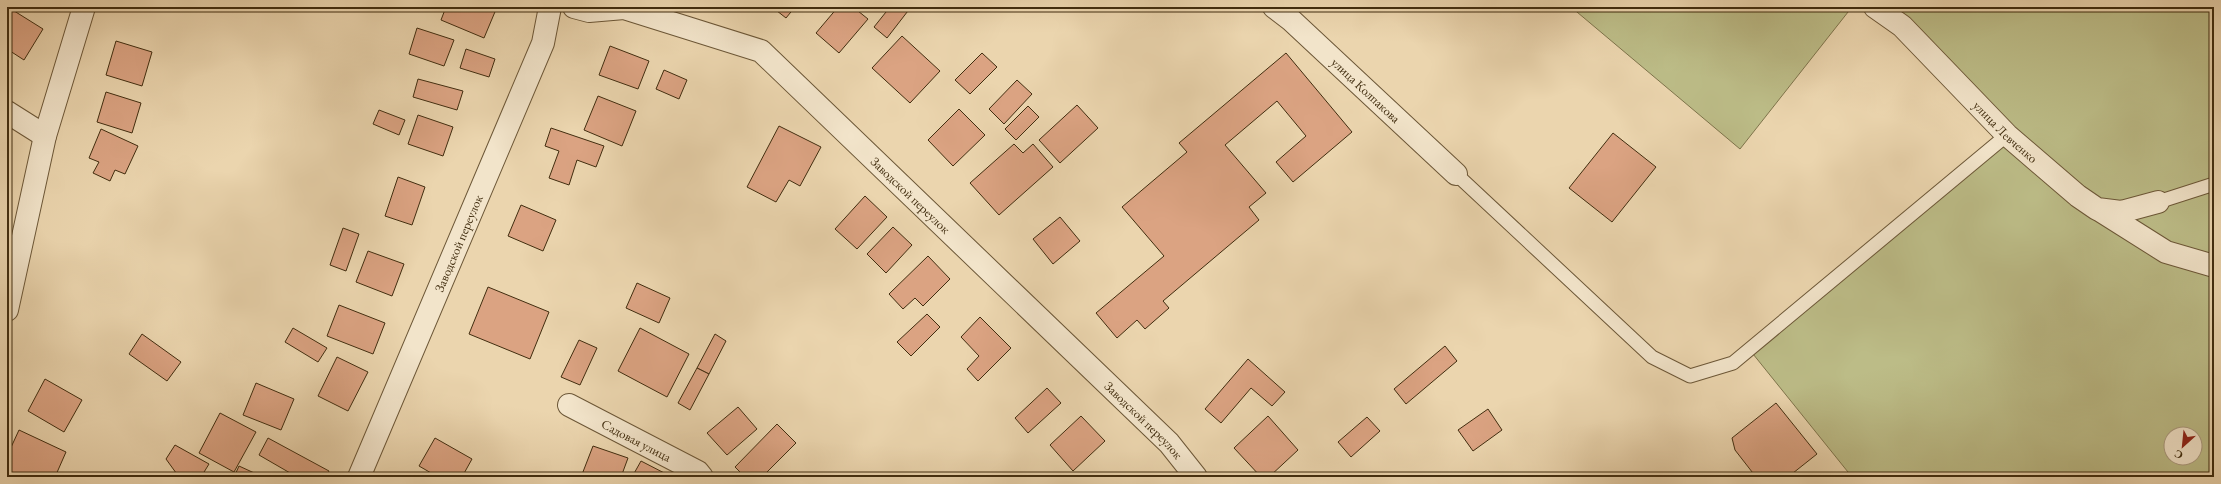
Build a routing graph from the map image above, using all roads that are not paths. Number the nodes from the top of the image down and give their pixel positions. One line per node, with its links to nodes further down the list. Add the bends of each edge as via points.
1 (84, 7): 8 (street)
2 (550, 7): 16 (street, Заводской переулок, via 543,43)
3 (1274, 7): 9 (street, улица Колпакова)
4 (1875, 7): 7 (street, улица Левченко, via 1902,26)
5 (585, 8): 18 (street, Заводской переулок, via 624,8 761,51 1169,443)
6 (7, 112): 8 (street)
7 (2007, 135): 9 (lane, via 1733,363 1690,376 1652,357); 12 (street, улица Левченко, via 2061,183)
8 (45, 136): 14 (street)
9 (1456, 174)
10 (2214, 184): 11 (lane)
11 (2158, 202): 12 (street, улица Левченко, via 2122,212)
12 (2097, 209): 13 (street, via 2166,252)
13 (2214, 266)
14 (7, 310)
15 (569, 405): 17 (street, Садовая улица, via 698,472)
16 (359, 477)
17 (702, 477)
18 (1196, 477)

